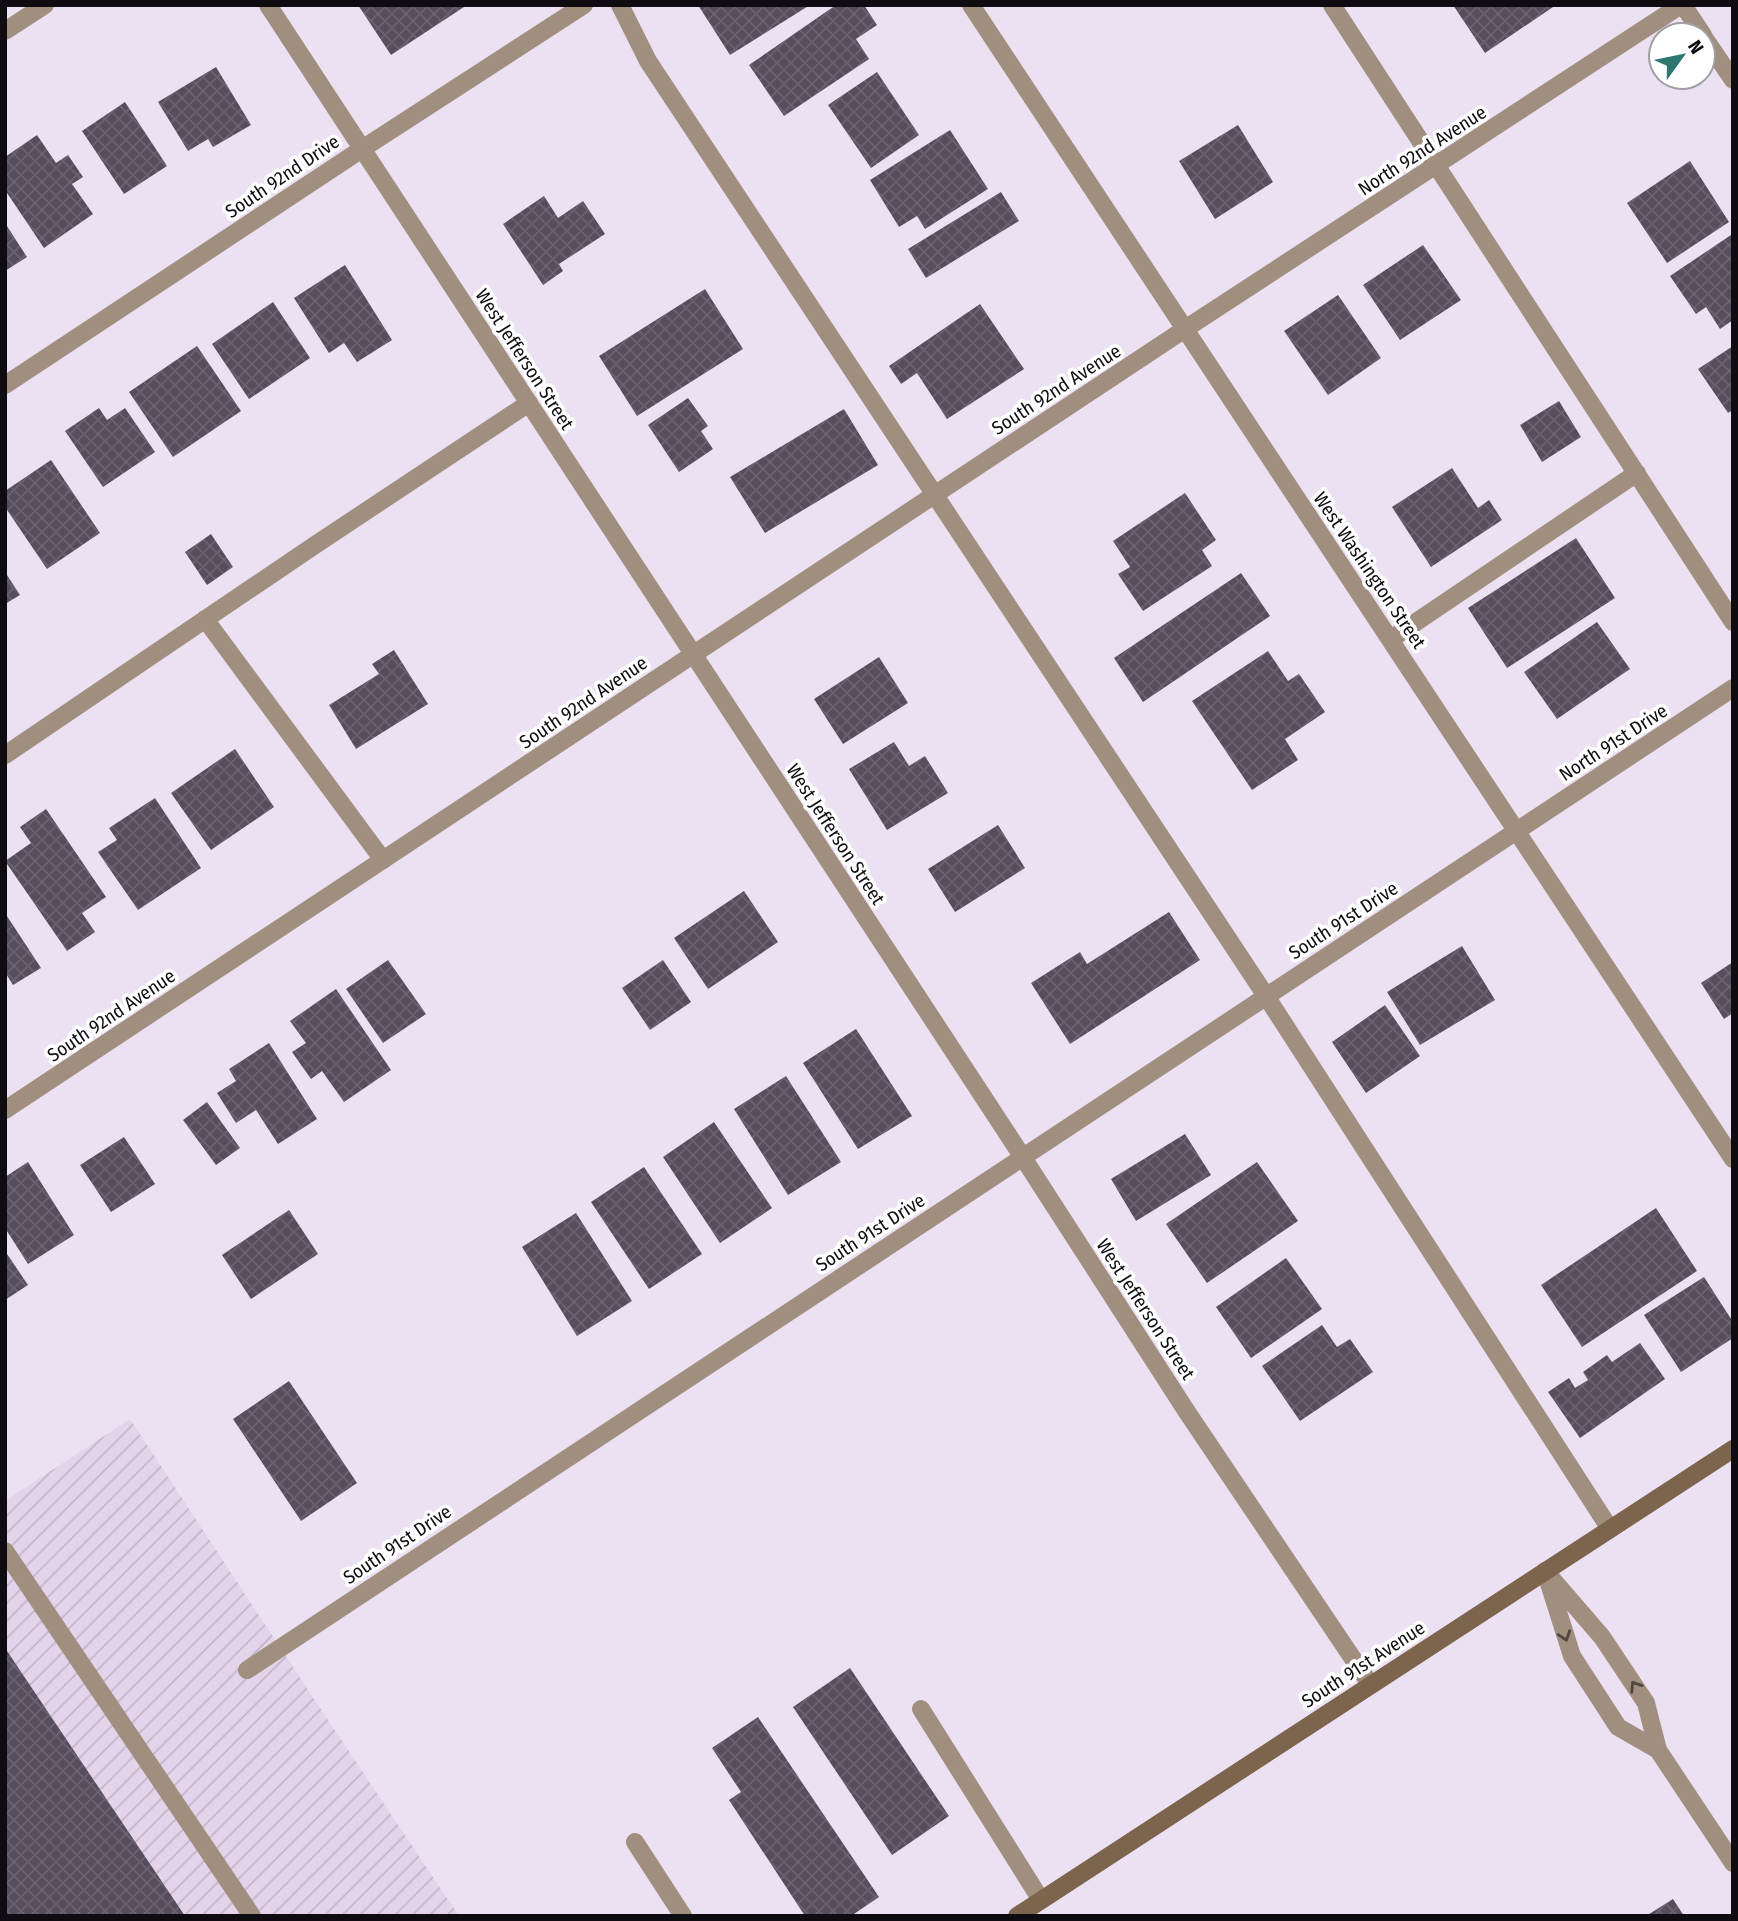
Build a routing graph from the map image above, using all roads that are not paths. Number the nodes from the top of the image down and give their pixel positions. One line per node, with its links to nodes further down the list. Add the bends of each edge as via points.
1 (45, 5): 9 (street)
2 (268, 5): 12 (street, West Jefferson Street)
3 (584, 5): 12 (street, South 92nd Drive)
4 (620, 5): 18 (street, via 648,61)
5 (971, 5): 14 (street, West Washington Street)
6 (1332, 5): 13 (street)
7 (1682, 5): 8 (street); 13 (street, North 92nd Avenue)
8 (1693, 21)
9 (5, 32)
10 (1717, 56): 11 (street)
11 (1733, 80)
12 (362, 149): 15 (street, South 92nd Drive); 16 (street, West Jefferson Street)
13 (1438, 166): 14 (street, North 92nd Avenue); 17 (street)
14 (1185, 329): 18 (street, South 92nd Avenue); 21 (street, West Washington Street)
15 (5, 385)
16 (529, 403): 19 (street); 22 (street, West Jefferson Street)
17 (1637, 473): 20 (street); 21 (street)
18 (934, 494): 22 (street, South 92nd Avenue); 27 (street)
19 (205, 619): 24 (street); 26 (street)
20 (1733, 622)
21 (1391, 639): 25 (street, West Washington Street)
22 (693, 654): 26 (street, South 92nd Avenue); 29 (street, West Jefferson Street)
23 (1733, 688): 25 (street, North 91st Drive)
24 (5, 755)
25 (1517, 830): 27 (street, South 91st Drive); 30 (street, West Washington Street)
26 (383, 860): 28 (street, South 92nd Avenue)
27 (1266, 996): 29 (street, South 91st Drive); 32 (street)
28 (5, 1110)
29 (1022, 1156): 35 (street, South 91st Drive); 36 (street, West Jefferson Street, via 1200,1433)
30 (1733, 1159)
31 (1733, 1450): 32 (main road, South 91st Avenue)
32 (1610, 1529): 34 (main road, South 91st Avenue)
33 (5, 1551): 42 (street)
34 (1545, 1571): 36 (main road, South 91st Avenue); 38 (street, one-way to 34, via 1646,1703 1602,1637); 38 (street, one-way to 38, via 1572,1656 1618,1727)
35 (247, 1670)
36 (1370, 1684): 41 (main road, South 91st Avenue)
37 (922, 1709): 41 (street)
38 (1658, 1750): 40 (street)
39 (635, 1842): 43 (street)
40 (1733, 1863)
41 (1041, 1900): 44 (main road, South 91st Avenue)
42 (252, 1916)
43 (683, 1916)
44 (1017, 1916)

